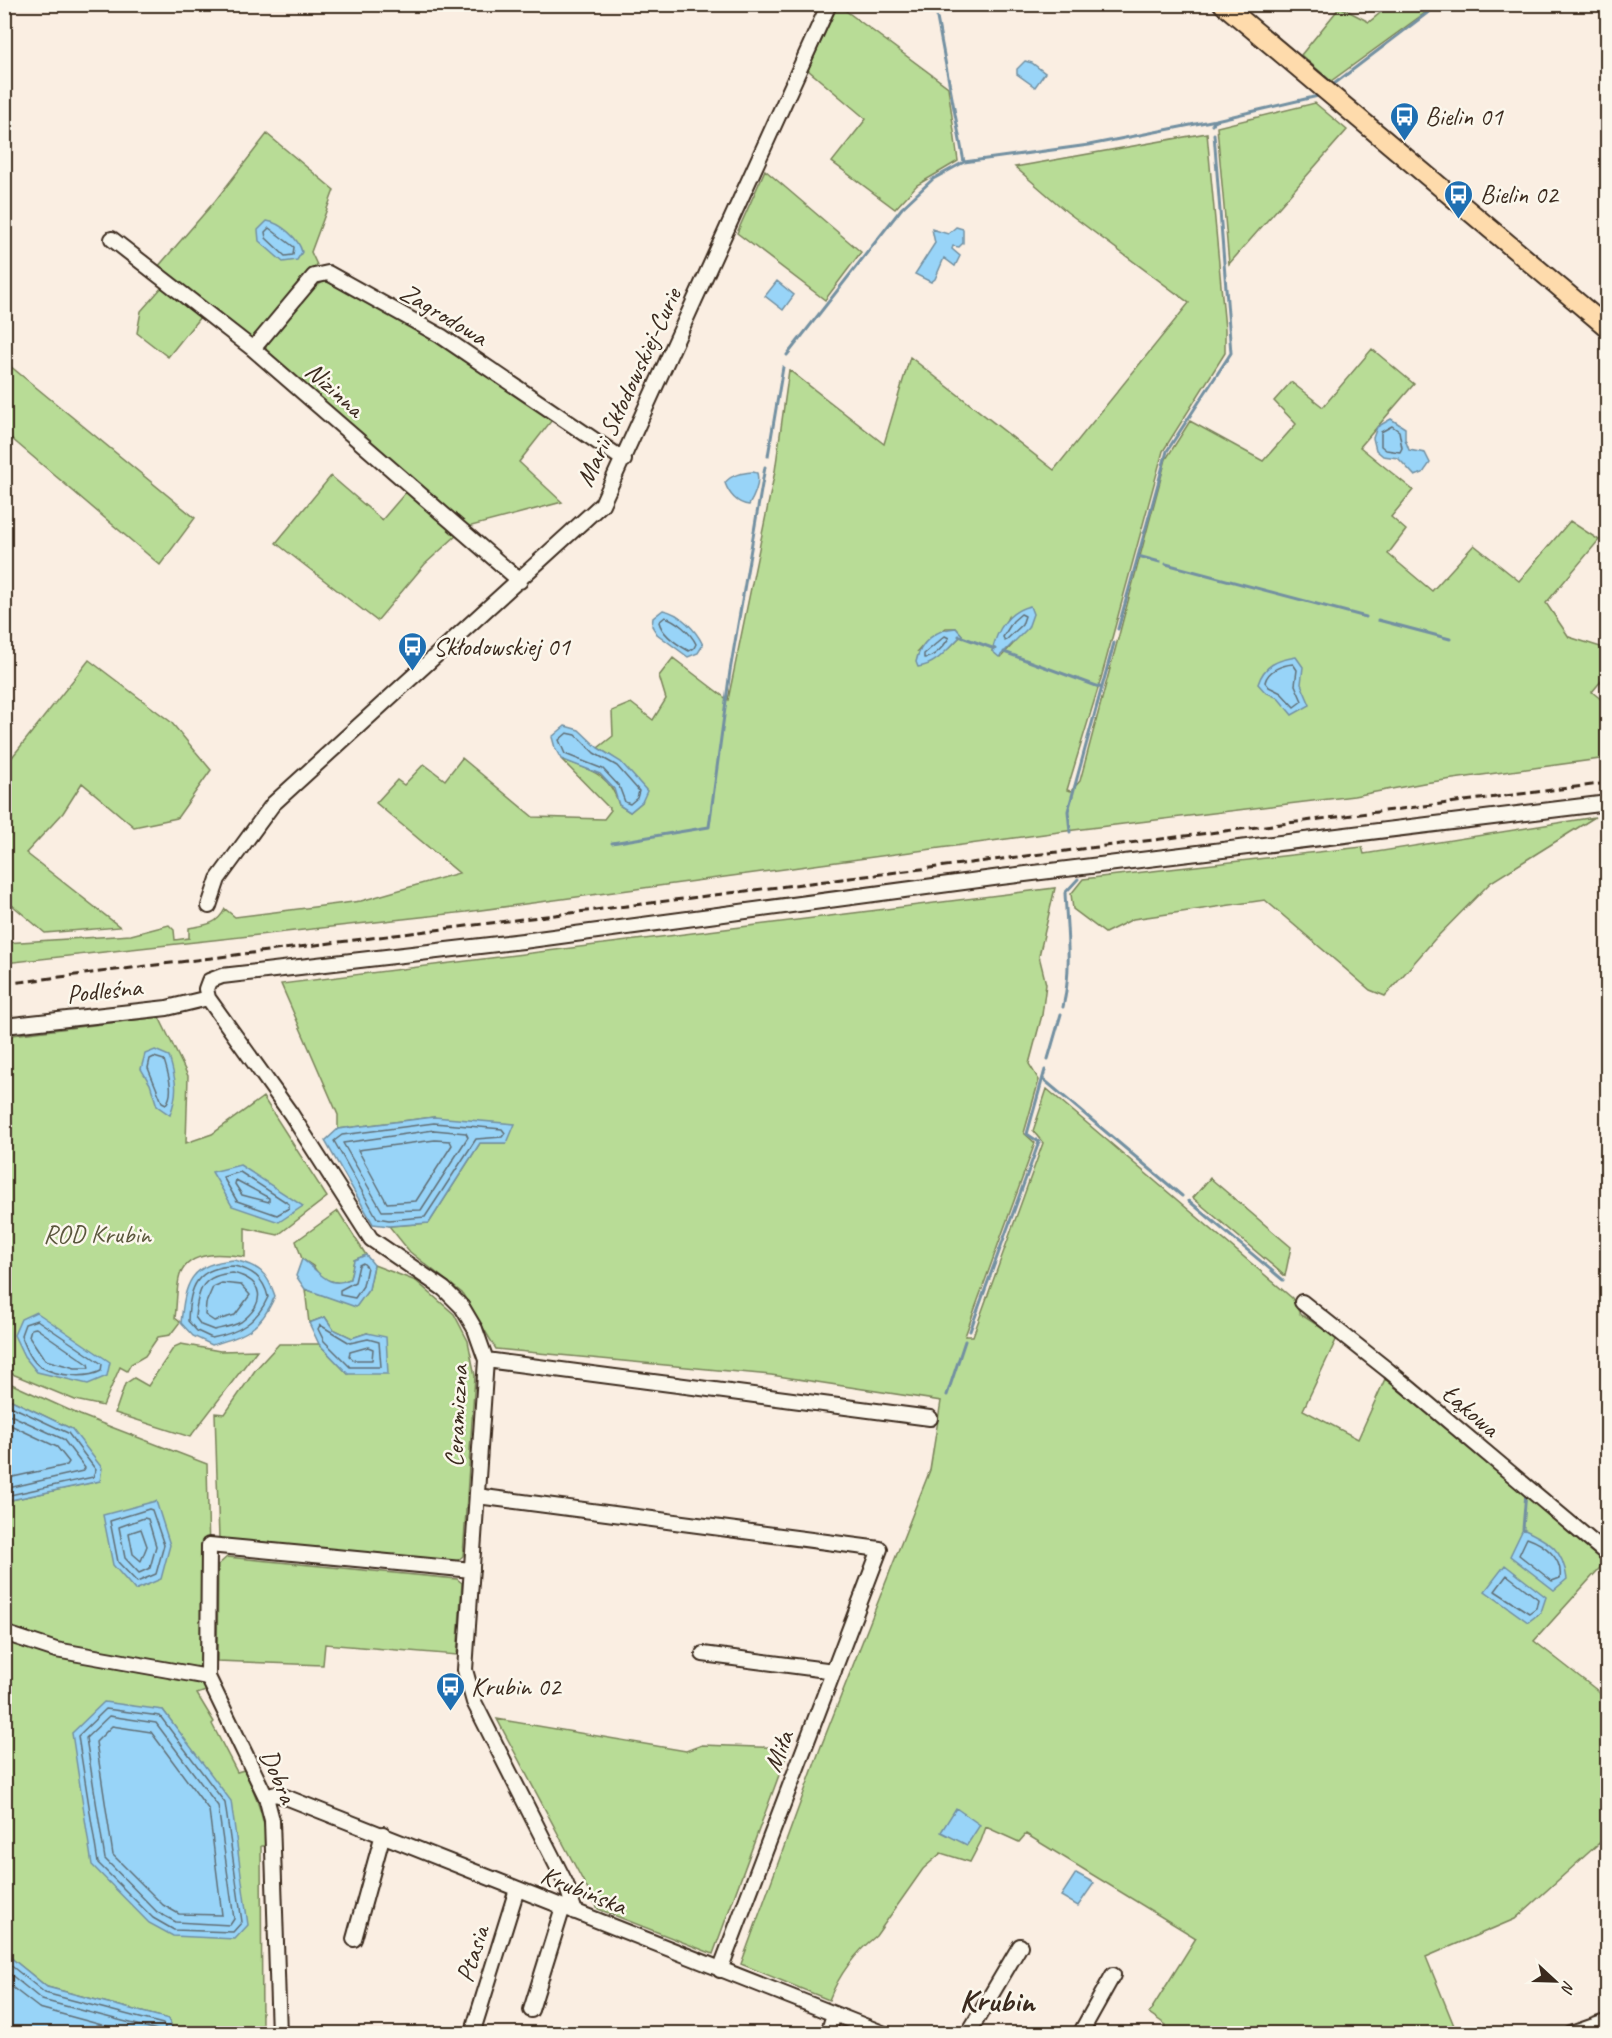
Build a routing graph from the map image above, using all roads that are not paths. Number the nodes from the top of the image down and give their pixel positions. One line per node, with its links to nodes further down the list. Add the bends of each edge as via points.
1 (829, 4): 6 (street, Marii Skłodowskiej-Curie)
2 (1223, 4): 4 (main road)
3 (112, 239): 5 (street, Nizinna)
4 (1608, 328)
5 (253, 349): 6 (street, Zagrodowa, via 314,276 328,273 441,336); 7 (street, Nizinna)
6 (624, 460): 7 (street, Marii Skłodowskiej-Curie, via 598,509)
7 (520, 581): 9 (street, Marii Skłodowskiej-Curie, via 273,804 218,879)
8 (1608, 803): 10 (street, via 222,976 207,983)
9 (209, 906)
10 (208, 998): 11 (street, Podleśna, via 167,1008); 13 (street, Ceramiczna, via 291,1114 371,1239 444,1289 462,1306)
11 (4, 1026)
12 (1302, 1302): 16 (street, Łąkowa, via 1373,1357)
13 (486, 1360): 14 (street); 15 (street, Ceramiczna)
14 (930, 1419)
15 (477, 1496): 17 (street, Ceramiczna); 20 (street, Miła, via 880,1549)
16 (1608, 1556)
17 (472, 1570): 21 (street, Dobra, via 209,1545); 25 (street, Ceramiczna, via 465,1670 474,1702 566,1884)
18 (4, 1633): 21 (street, via 56,1650)
19 (703, 1654): 20 (street)
20 (834, 1671): 28 (street, Miła)
21 (208, 1677): 22 (street, Dobra)
22 (266, 1797): 23 (street, Krubińska, via 283,1796); 33 (street, Dobra, via 273,1820)
23 (383, 1834): 24 (street, Krubińska); 26 (street)
24 (517, 1889): 25 (street, Krubińska); 34 (street, Ptasia)
25 (569, 1910): 28 (street, Krubińska); 30 (street)
26 (354, 1939)
27 (1020, 1946): 37 (street)
28 (720, 1970): 31 (street, Krubińska)
29 (1113, 1975): 38 (street)
30 (531, 2010)
31 (834, 2014): 35 (street); 36 (street, Krubińska)
32 (1608, 2021): 39 (street)
33 (279, 2034)
34 (474, 2034)
35 (828, 2034)
36 (885, 2034)
37 (968, 2034)
38 (1080, 2034)
39 (1571, 2034)

